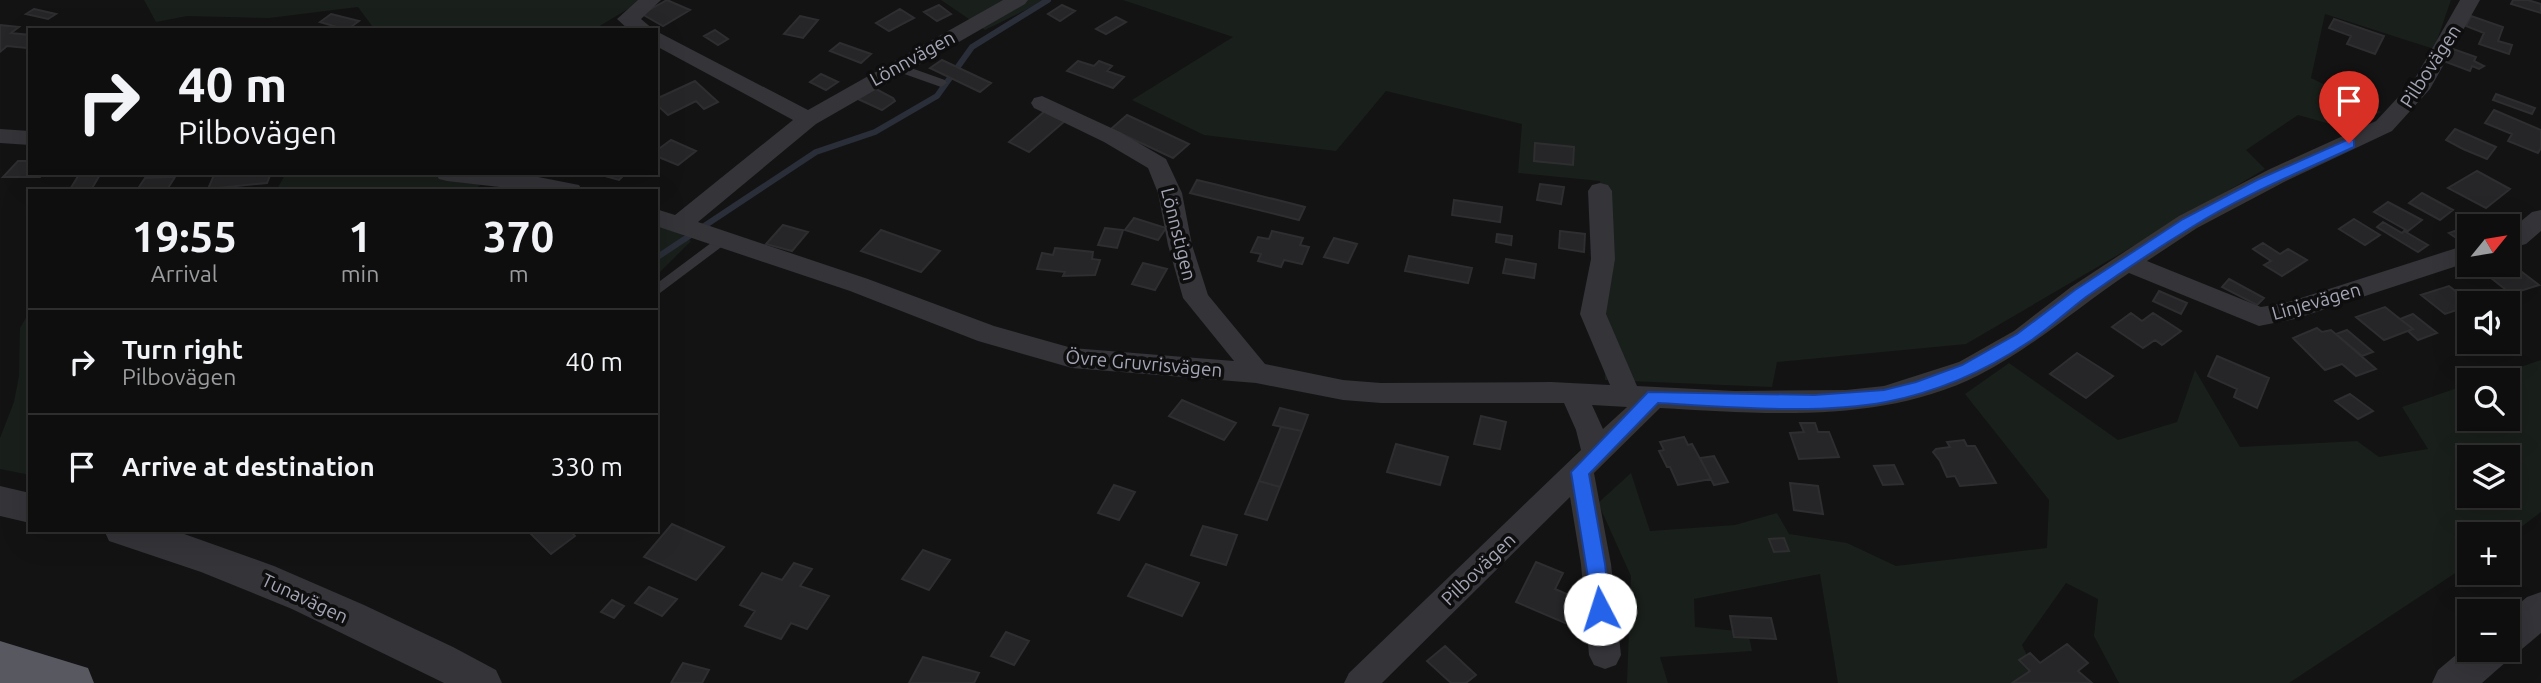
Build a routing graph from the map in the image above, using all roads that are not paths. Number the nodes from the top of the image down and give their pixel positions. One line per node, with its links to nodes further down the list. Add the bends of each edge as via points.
1 (651, 0): 4 (street, via 627,19)
2 (1018, 0): 6 (street, Lönnvägen)
3 (2470, 0): 20 (street, Pilbovägen, via 2434,64 2399,114 2384,126 2225,201)
4 (641, 28)
5 (658, 38): 9 (street)
6 (897, 67): 7 (lane); 9 (street, Lönnvägen)
7 (942, 83)
8 (1042, 103): 22 (street, Lönnstigen, via 1158,164 1170,193 1196,298)
9 (808, 119): 17 (street, Lönnvägen)
10 (0, 136): 11 (street)
11 (28, 138)
12 (465, 175): 13 (street)
13 (562, 189)
14 (1600, 191): 24 (street, via 1603,259 1593,314 1616,364)
15 (658, 217): 17 (street, Övre Gruvrisvägen)
16 (2541, 218): 18 (street)
17 (700, 231): 21 (lane); 22 (street, Övre Gruvrisvägen, via 1045,352 1100,362)
18 (2520, 236)
19 (2457, 257): 20 (street, Linjevägen, via 2259,317)
20 (2126, 262): 24 (street, Pilbovägen, via 2023,338 1968,369 1919,387 1884,396 1814,401)
21 (658, 288)
22 (1256, 373): 23 (street, Övre Gruvrisvägen, via 1356,391)
23 (1573, 393): 24 (street, Övre Gruvrisvägen); 25 (street, via 1590,430)
24 (1641, 396): 25 (street, Pilbovägen)
25 (1588, 463): 31 (street); 36 (street, Pilbovägen)
26 (0, 501): 27 (street)
27 (28, 508)
28 (128, 532): 35 (street, Tunavägen, via 247,571)
29 (2541, 609): 30 (street)
30 (2520, 627)
31 (1605, 655)
32 (0, 662): 34 (highway)
33 (2477, 662): 37 (street)
34 (71, 683)
35 (482, 683)
36 (1360, 683)
37 (2452, 683)

